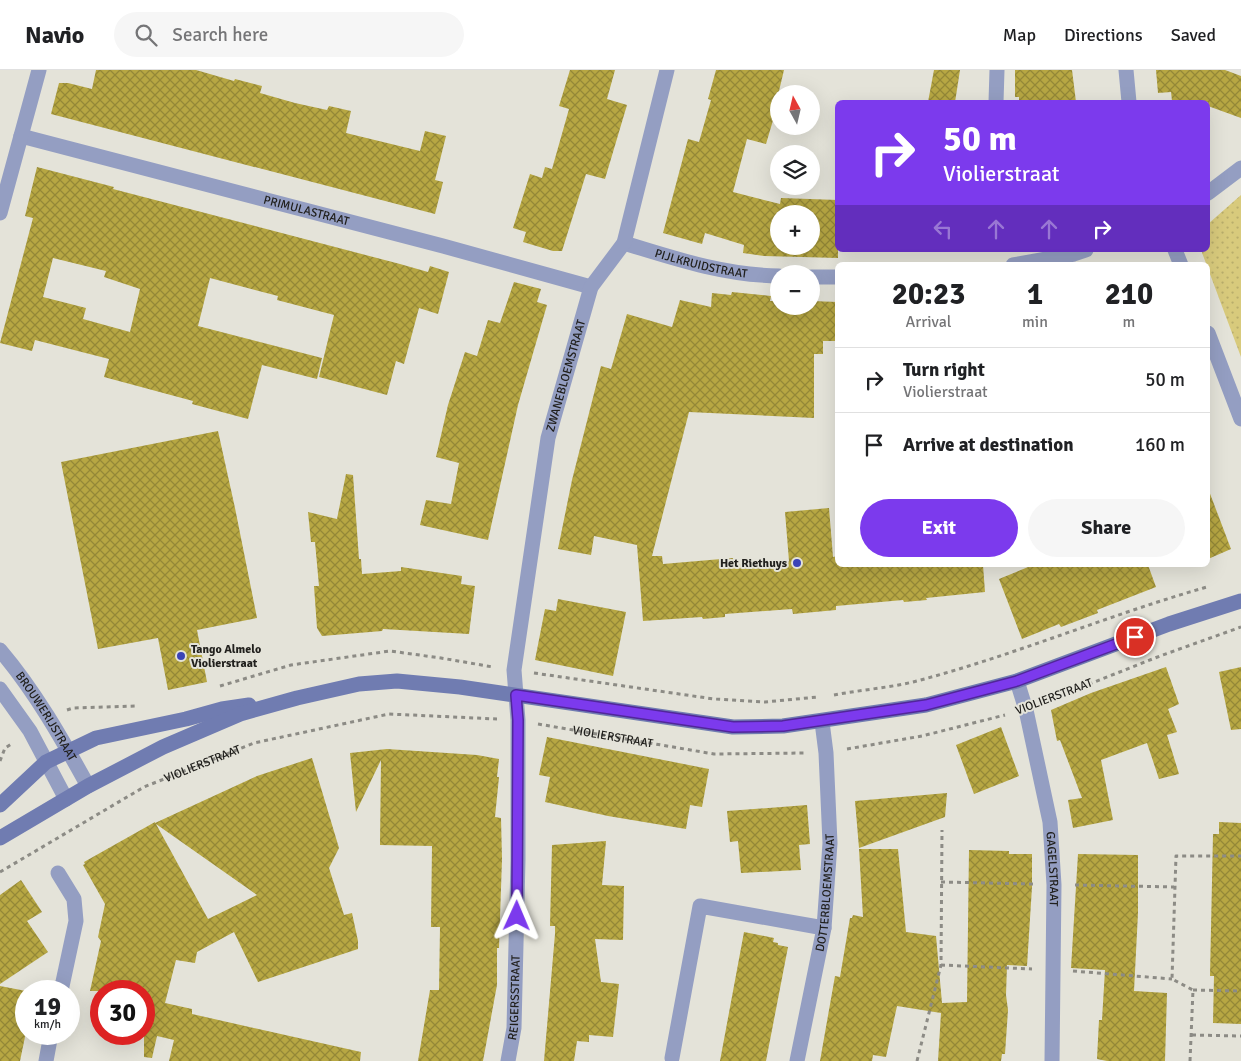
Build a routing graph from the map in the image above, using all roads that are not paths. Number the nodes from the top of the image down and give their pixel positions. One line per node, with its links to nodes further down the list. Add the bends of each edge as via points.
1 (38, 70): 7 (street)
2 (667, 70): 11 (street, ZWANEBLOEMSTRAAT)
3 (997, 70): 5 (street)
4 (1126, 70): 6 (street)
5 (996, 100)
6 (1129, 100)
7 (21, 136): 10 (street); 17 (street, PRIMULASTRAAT)
8 (1239, 173): 9 (street)
9 (1210, 192)
10 (0, 214)
11 (624, 243): 14 (street, PIJLKRUIDSTRAAT, via 705,267); 17 (street, ZWANEBLOEMSTRAAT)
12 (1080, 252): 13 (street)
13 (1030, 262)
14 (770, 276)
15 (820, 277): 16 (street)
16 (835, 277)
17 (591, 287): 24 (street, ZWANEBLOEMSTRAAT, via 548,438 514,670)
18 (1210, 338): 19 (street)
19 (1241, 419)
20 (1241, 601): 22 (main road, via 1169,624)
21 (0, 650): 27 (street, BROUWERIJSTRAAT, via 29,688)
22 (1017, 681): 26 (main road, via 926,705); 41 (street, GAGELSTRAAT, via 1050,822 1054,885)
23 (0, 689): 28 (street, BROUWERIJSTRAAT, via 30,731)
24 (516, 695): 25 (main road, via 397,681 359,684); 26 (main road, via 733,727); 39 (street, REIGERSSTRAAT, via 518,860 514,1028)
25 (297, 698): 27 (main road, via 222,709 96,738); 29 (main road, via 240,714 204,729 130,762)
26 (822, 722): 34 (street, DOTTERBLOEMSTRAAT, via 830,842)
27 (68, 750): 28 (main road); 29 (street, BROUWERIJSTRAAT)
28 (46, 762): 30 (street, BROUWERIJSTRAAT); 31 (main road)
29 (88, 786): 30 (main road)
30 (66, 799): 32 (main road)
31 (0, 805)
32 (0, 838)
33 (58, 873): 35 (street, via 74,899 76,921)
34 (824, 928): 37 (street, via 700,906); 40 (street, DOTTERBLOEMSTRAAT)
35 (63, 980)
36 (50, 1045): 38 (street)
37 (672, 1058)
38 (46, 1061)
39 (508, 1061)
40 (797, 1061)
41 (1052, 1061)

